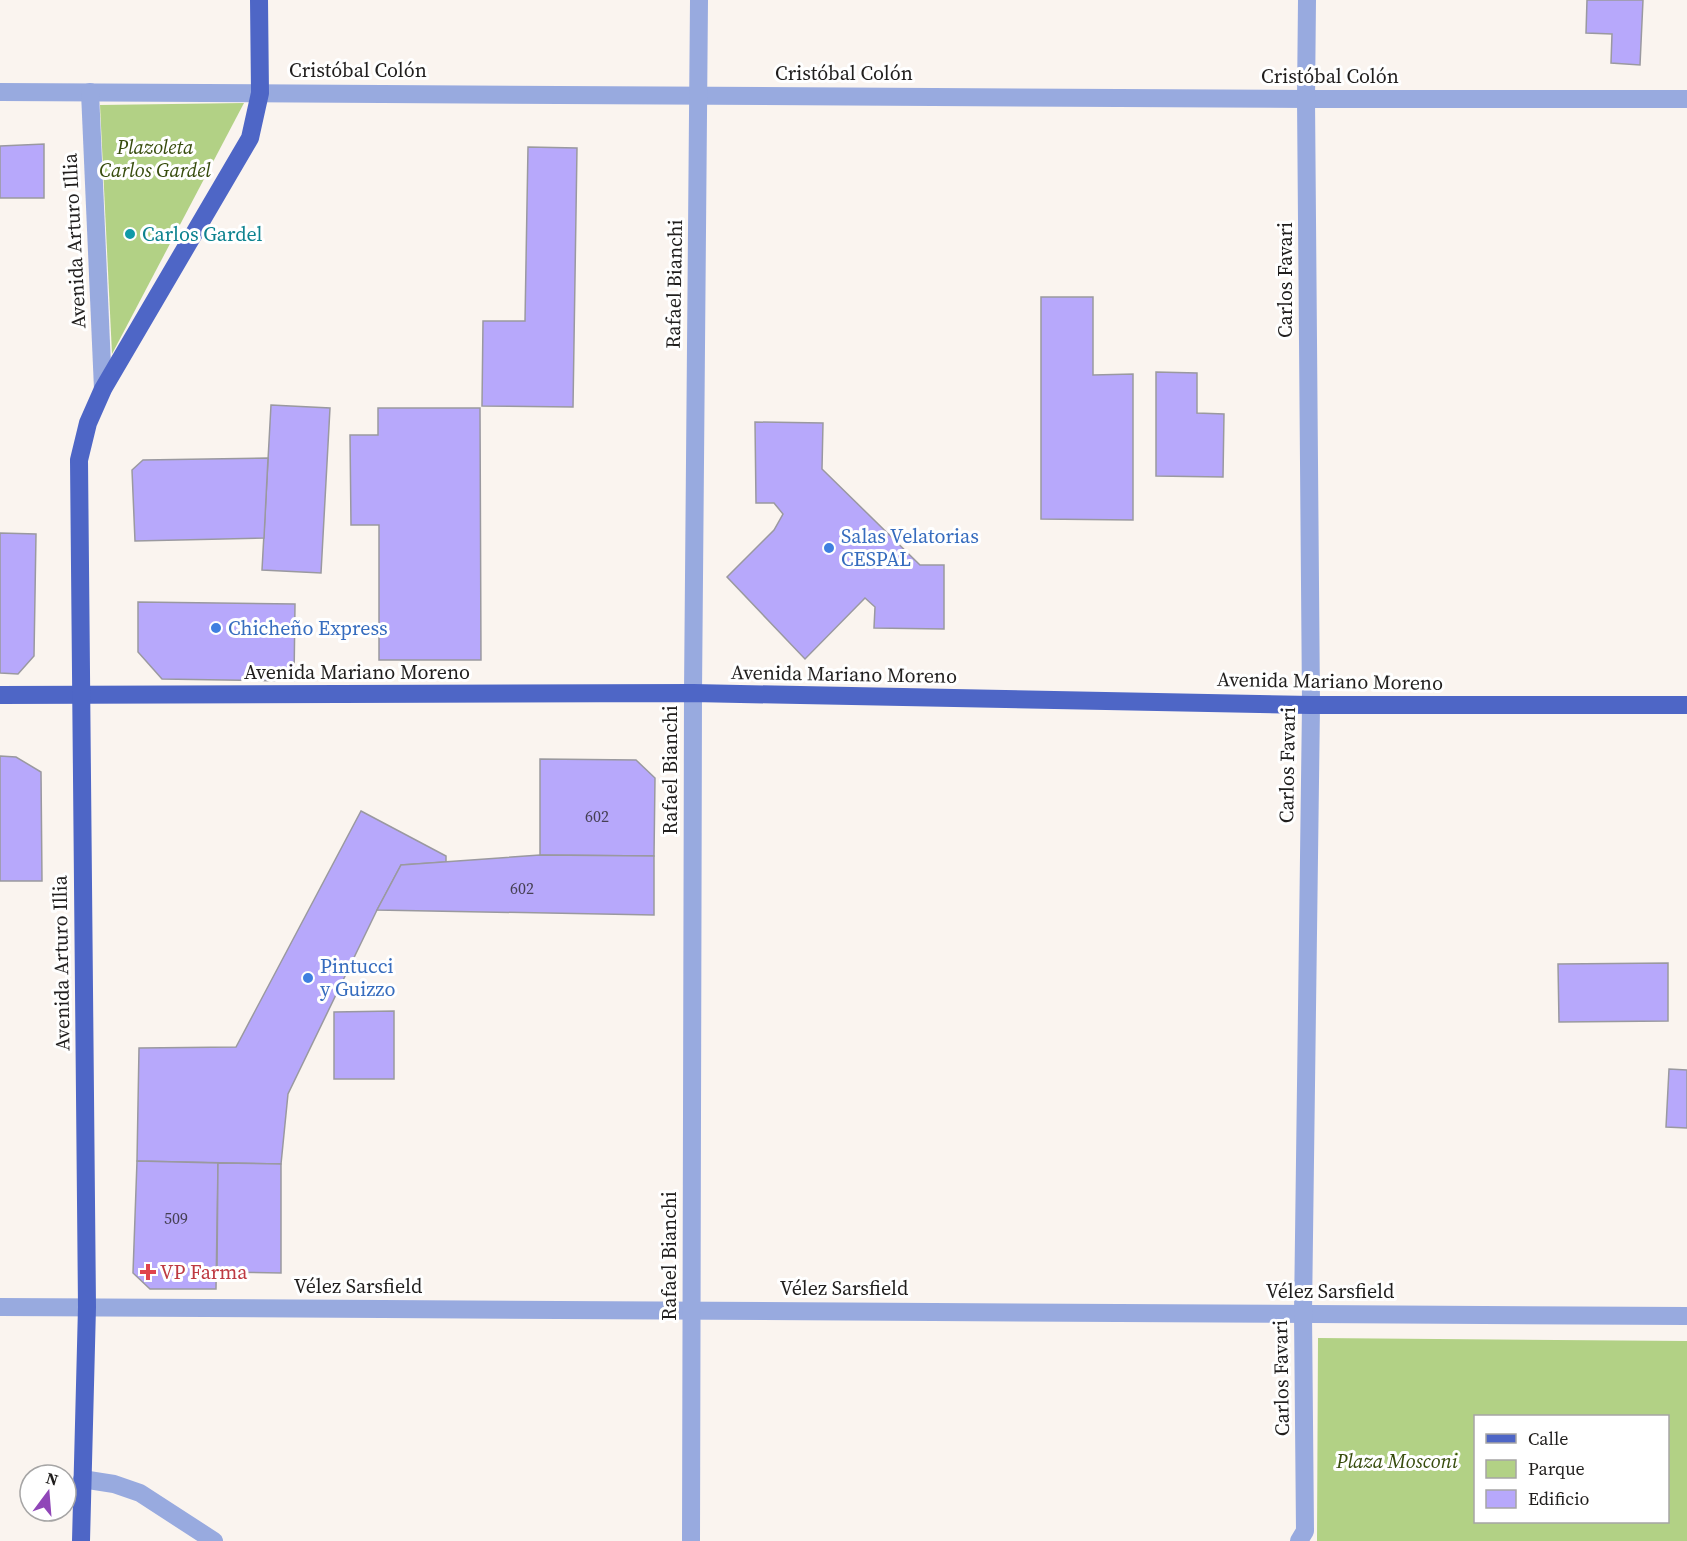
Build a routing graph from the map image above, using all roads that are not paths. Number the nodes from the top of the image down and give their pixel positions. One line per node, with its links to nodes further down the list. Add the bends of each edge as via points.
1 (259, 0): 6 (main road, Avenida Arturo Illia)
2 (699, 0): 7 (street, Rafael Bianchi)
3 (1307, 0): 8 (street, Carlos Favari)
4 (0, 92): 5 (street, Cristóbal Colón)
5 (90, 92): 6 (street, Cristóbal Colón); 10 (street, Avenida Arturo Illia)
6 (260, 93): 7 (street, Cristóbal Colón); 10 (main road, Avenida Arturo Illia, via 250,138)
7 (698, 94): 8 (street, Cristóbal Colón); 11 (street, Rafael Bianchi)
8 (1306, 99): 9 (street, Cristóbal Colón); 14 (street, Carlos Favari)
9 (1687, 99)
10 (103, 389): 13 (main road, Avenida Arturo Illia, via 88,423 79,460)
11 (693, 693): 13 (main road, Avenida Mariano Moreno); 14 (main road, Avenida Mariano Moreno); 18 (street, Rafael Bianchi)
12 (0, 695): 13 (main road, Avenida Mariano Moreno)
13 (80, 695): 17 (main road, Avenida Arturo Illia)
14 (1311, 705): 15 (main road, Avenida Mariano Moreno); 19 (street, Carlos Favari)
15 (1687, 705)
16 (0, 1306): 17 (street, Vélez Sarsfield)
17 (87, 1307): 18 (street, Vélez Sarsfield); 21 (main road, Avenida Arturo Illia)
18 (691, 1310): 19 (street, Vélez Sarsfield); 25 (street, Rafael Bianchi)
19 (1303, 1313): 20 (street, Vélez Sarsfield); 22 (street, Carlos Favari)
20 (1687, 1316)
21 (82, 1479): 23 (main road, Avenida Arturo Illia); 24 (street, via 140,1493)
22 (1302, 1536)
23 (81, 1541)
24 (214, 1541)
25 (691, 1541)

